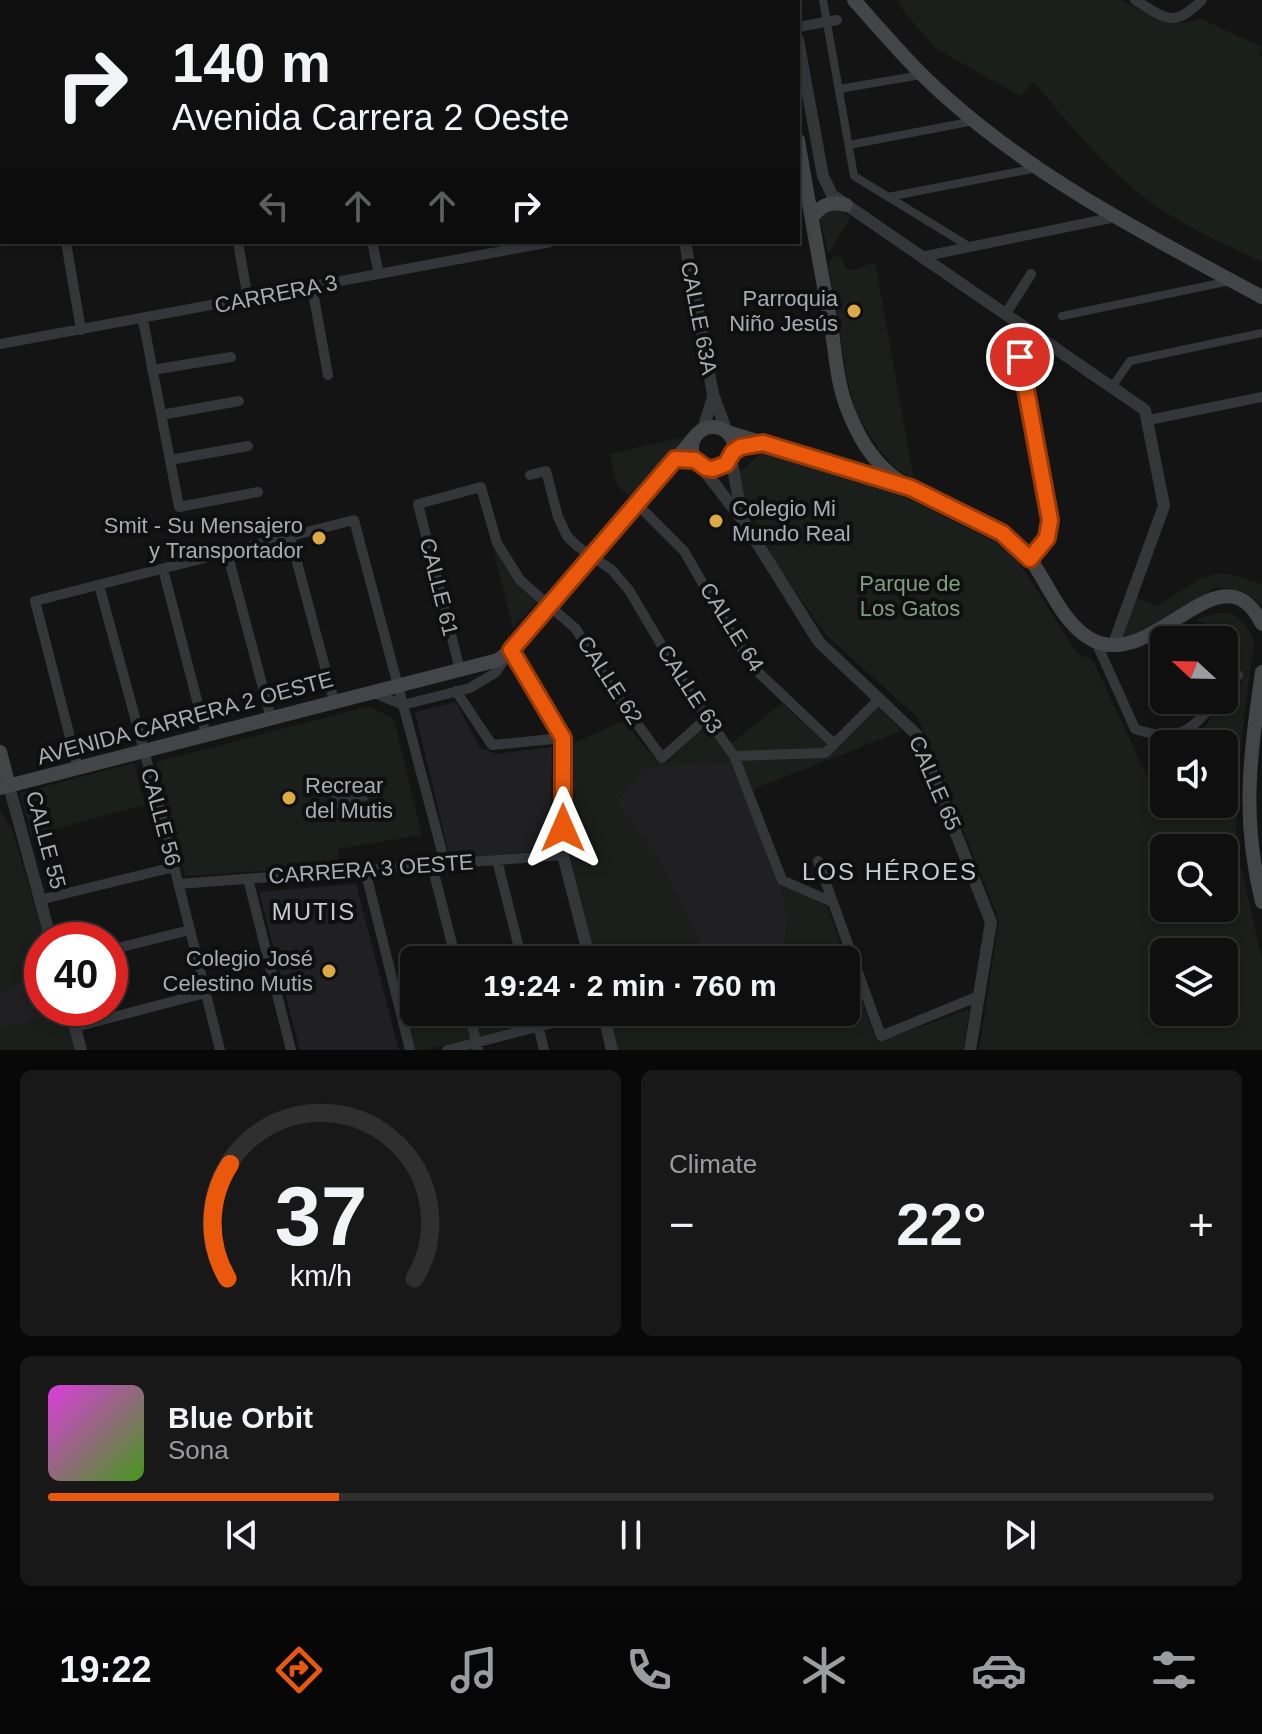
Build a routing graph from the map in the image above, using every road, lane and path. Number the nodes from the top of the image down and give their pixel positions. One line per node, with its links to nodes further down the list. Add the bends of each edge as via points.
1 (823, 0): 5 (street)
2 (854, 0): 8 (main road)
3 (1135, 0): 4 (street, via 1170,18 1184,17)
4 (1202, 0)
5 (832, 21): 6 (street); 9 (street)
6 (800, 27)
7 (800, 51): 15 (street, via 823,176 827,189)
8 (922, 75): 9 (street); 10 (main road)
9 (839, 89): 11 (street)
10 (975, 121): 11 (street); 13 (main road)
11 (849, 145): 14 (street, via 854,176)
12 (800, 151): 17 (main road)
13 (1038, 168): 14 (street); 16 (main road)
14 (888, 197): 23 (street)
15 (846, 205): 17 (main road, via 823,206); 24 (street)
16 (1116, 217): 23 (street); 27 (main road)
17 (812, 218): 50 (main road, via 844,398)
18 (66, 244): 34 (street)
19 (238, 244): 30 (street)
20 (372, 244): 25 (street)
21 (537, 244): 25 (street, CARRERA 3)
22 (685, 244): 41 (street, CALLE 63A)
23 (970, 247): 24 (street)
24 (921, 257): 32 (street)
25 (379, 274): 28 (street, CARRERA 3)
26 (1031, 274): 32 (street)
27 (1231, 280): 29 (main road); 31 (street)
28 (312, 287): 30 (street, CARRERA 3); 39 (street)
29 (1262, 297)
30 (248, 299): 33 (street, CARRERA 3)
31 (1062, 316)
32 (1009, 318): 40 (street); 65 (street, via 1050,520 1047,538)
33 (143, 320): 34 (street, CARRERA 3); 38 (street)
34 (81, 330): 36 (street, CARRERA 3)
35 (1262, 333): 40 (street, via 1130,361)
36 (0, 344)
37 (231, 357): 38 (street)
38 (152, 370): 44 (street)
39 (328, 375)
40 (1112, 387): 45 (street, via 1142,406)
41 (713, 394): 46 (street, CALLE 63A); 47 (street, CALLE 63A)
42 (1262, 397): 45 (street)
43 (239, 401): 44 (street)
44 (161, 415): 53 (street)
45 (1149, 420): 71 (street, via 1164,506)
46 (700, 431): 47 (main road, via 715,427); 52 (main road, AVENIDA CARRERA 2 OESTE); 54 (main road, via 691,446)
47 (727, 432): 48 (main road); 51 (main road)
48 (763, 443): 51 (main road); 55 (main road)
49 (248, 446): 53 (street)
50 (866, 446): 55 (main road, via 865,460); 58 (main road)
51 (732, 455): 54 (main road, via 720,468); 61 (street, CALLE 65)
52 (675, 459): 54 (main road); 60 (main road, AVENIDA CARRERA 2 OESTE)
53 (170, 460): 59 (street, via 179,507)
54 (698, 463): 61 (street, CALLE 65)
55 (849, 469): 58 (main road)
56 (530, 475): 64 (street, CALLE 63, via 546,471 561,526)
57 (481, 487): 68 (street, CALLE 62, via 497,543 522,583); 73 (street, CALLE 61, via 418,504)
58 (911, 488): 65 (main road, via 1002,533)
59 (258, 492)
60 (637, 504): 64 (main road, AVENIDA CARRERA 2 OESTE); 86 (street, CALLE 64, via 684,551 759,673)
61 (744, 522): 78 (street, CALLE 65, via 819,642)
62 (290, 536): 63 (street); 75 (street, via 354,520); 79 (street)
63 (227, 552): 66 (street); 83 (street)
64 (592, 556): 68 (main road, AVENIDA CARRERA 2 OESTE); 82 (street, CALLE 63, via 629,590)
65 (1030, 559): 70 (main road, via 1073,624)
66 (163, 569): 67 (street); 84 (street)
67 (99, 585): 88 (street, CALLE 56); 90 (street, via 35,601)
68 (550, 605): 72 (main road, AVENIDA CARRERA 2 OESTE); 82 (street, CALLE 62, via 576,629 662,758)
69 (1262, 624): 71 (main road, via 1247,604 1220,596 1142,641)
70 (1096, 642): 71 (main road); 81 (street, via 1135,729 1177,735)
71 (1113, 646)
72 (511, 650): 73 (main road, AVENIDA CARRERA 2 OESTE, via 498,660); 76 (street, AVENIDA CARRERA 2 OESTE, via 495,673); 85 (street)
73 (460, 670): 75 (main road, AVENIDA CARRERA 2 OESTE)
74 (1262, 672): 103 (main road, via 1248,799)
75 (398, 686): 77 (main road, AVENIDA CARRERA 2 OESTE); 80 (street)
76 (456, 691): 80 (street, AVENIDA CARRERA 2 OESTE); 85 (street, via 492,745)
77 (372, 692): 79 (main road, AVENIDA CARRERA 2 OESTE); 80 (street)
78 (879, 699): 86 (street); 111 (street, CALLE 65, via 917,735 989,916)
79 (334, 701): 83 (main road, AVENIDA CARRERA 2 OESTE)
80 (403, 705): 95 (street)
81 (1205, 714)
82 (708, 717): 89 (street, CALLE 63)
83 (271, 718): 84 (main road, AVENIDA CARRERA 2 OESTE)
84 (206, 735): 88 (main road, AVENIDA CARRERA 2 OESTE)
85 (563, 738): 92 (street)
86 (834, 744): 89 (street, via 825,753)
87 (0, 752): 91 (main road, CALLE 55)
88 (143, 752): 90 (main road, AVENIDA CARRERA 2 OESTE); 97 (street, CALLE 56)
89 (734, 756): 102 (street, CALLE 63, via 782,880)
90 (78, 768): 91 (main road, AVENIDA CARRERA 2 OESTE)
91 (4, 787): 101 (street, CALLE 55)
92 (563, 855): 93 (street, CARRERA 3 OESTE); 109 (street)
93 (497, 860): 95 (street, CARRERA 3 OESTE); 108 (street)
94 (818, 861): 102 (street)
95 (445, 863): 96 (street, CARRERA 3 OESTE)
96 (432, 865): 98 (street, CARRERA 3 OESTE); 107 (street)
97 (174, 867): 100 (street, CALLE 56); 101 (street)
98 (365, 870): 99 (street, CARRERA 3 OESTE); 112 (street)
99 (248, 879): 100 (street, CARRERA 3 OESTE); 122 (street)
100 (178, 884): 105 (street, CALLE 56)
101 (39, 900): 104 (street, CALLE 55)
102 (832, 902): 111 (street, via 881,1036)
103 (1262, 902)
104 (46, 922)
105 (190, 930): 106 (street); 110 (street, CALLE 56)
106 (128, 946)
107 (452, 946)
108 (518, 946)
109 (586, 946)
110 (205, 993): 117 (street); 121 (street, CALLE 56)
111 (979, 996): 127 (street, CALLE 65)
112 (400, 1008)
113 (404, 1026): 123 (street)
114 (472, 1026): 119 (street)
115 (543, 1026): 118 (street)
116 (606, 1026): 126 (street)
117 (75, 1027): 120 (street)
118 (539, 1027): 119 (street); 125 (street)
119 (477, 1046): 124 (street)
120 (81, 1050)
121 (220, 1050)
122 (291, 1050)
123 (410, 1050)
124 (447, 1050)
125 (544, 1050)
126 (612, 1050)
127 (970, 1050)

